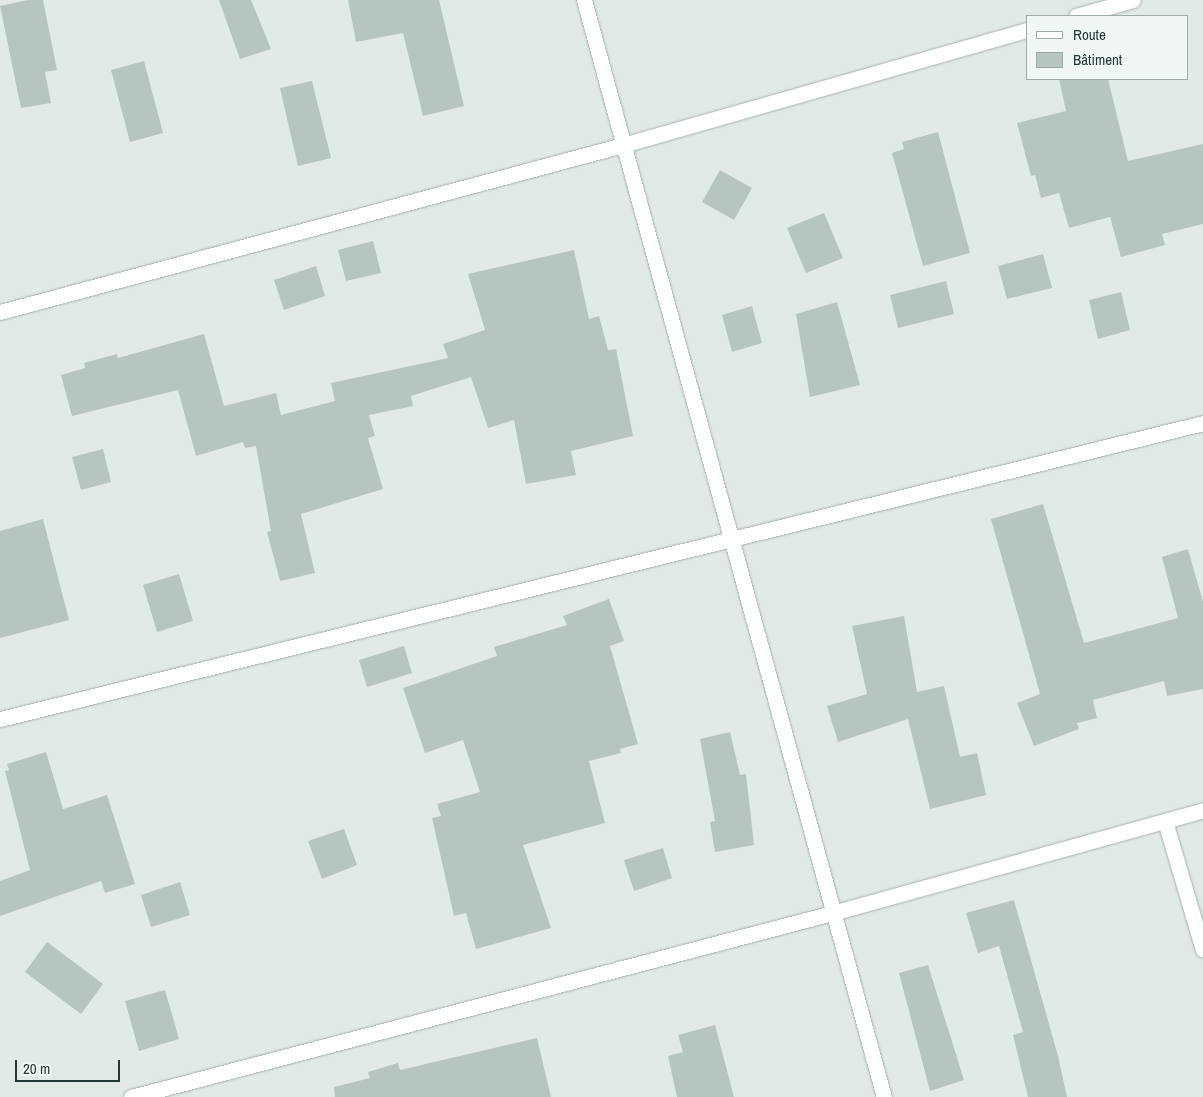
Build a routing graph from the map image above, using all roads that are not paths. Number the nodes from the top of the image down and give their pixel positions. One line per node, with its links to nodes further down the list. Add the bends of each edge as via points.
1 (584, 0): 5 (street)
2 (1133, 0): 3 (street)
3 (1080, 15)
4 (1026, 30): 5 (street)
5 (623, 145): 6 (street); 8 (street)
6 (0, 312)
7 (1203, 423): 8 (street)
8 (733, 540): 9 (street); 12 (street)
9 (0, 719)
10 (1203, 810): 11 (street)
11 (1165, 821): 12 (street); 13 (street)
12 (836, 912): 14 (street); 15 (street)
13 (1203, 950)
14 (131, 1097)
15 (884, 1097)

